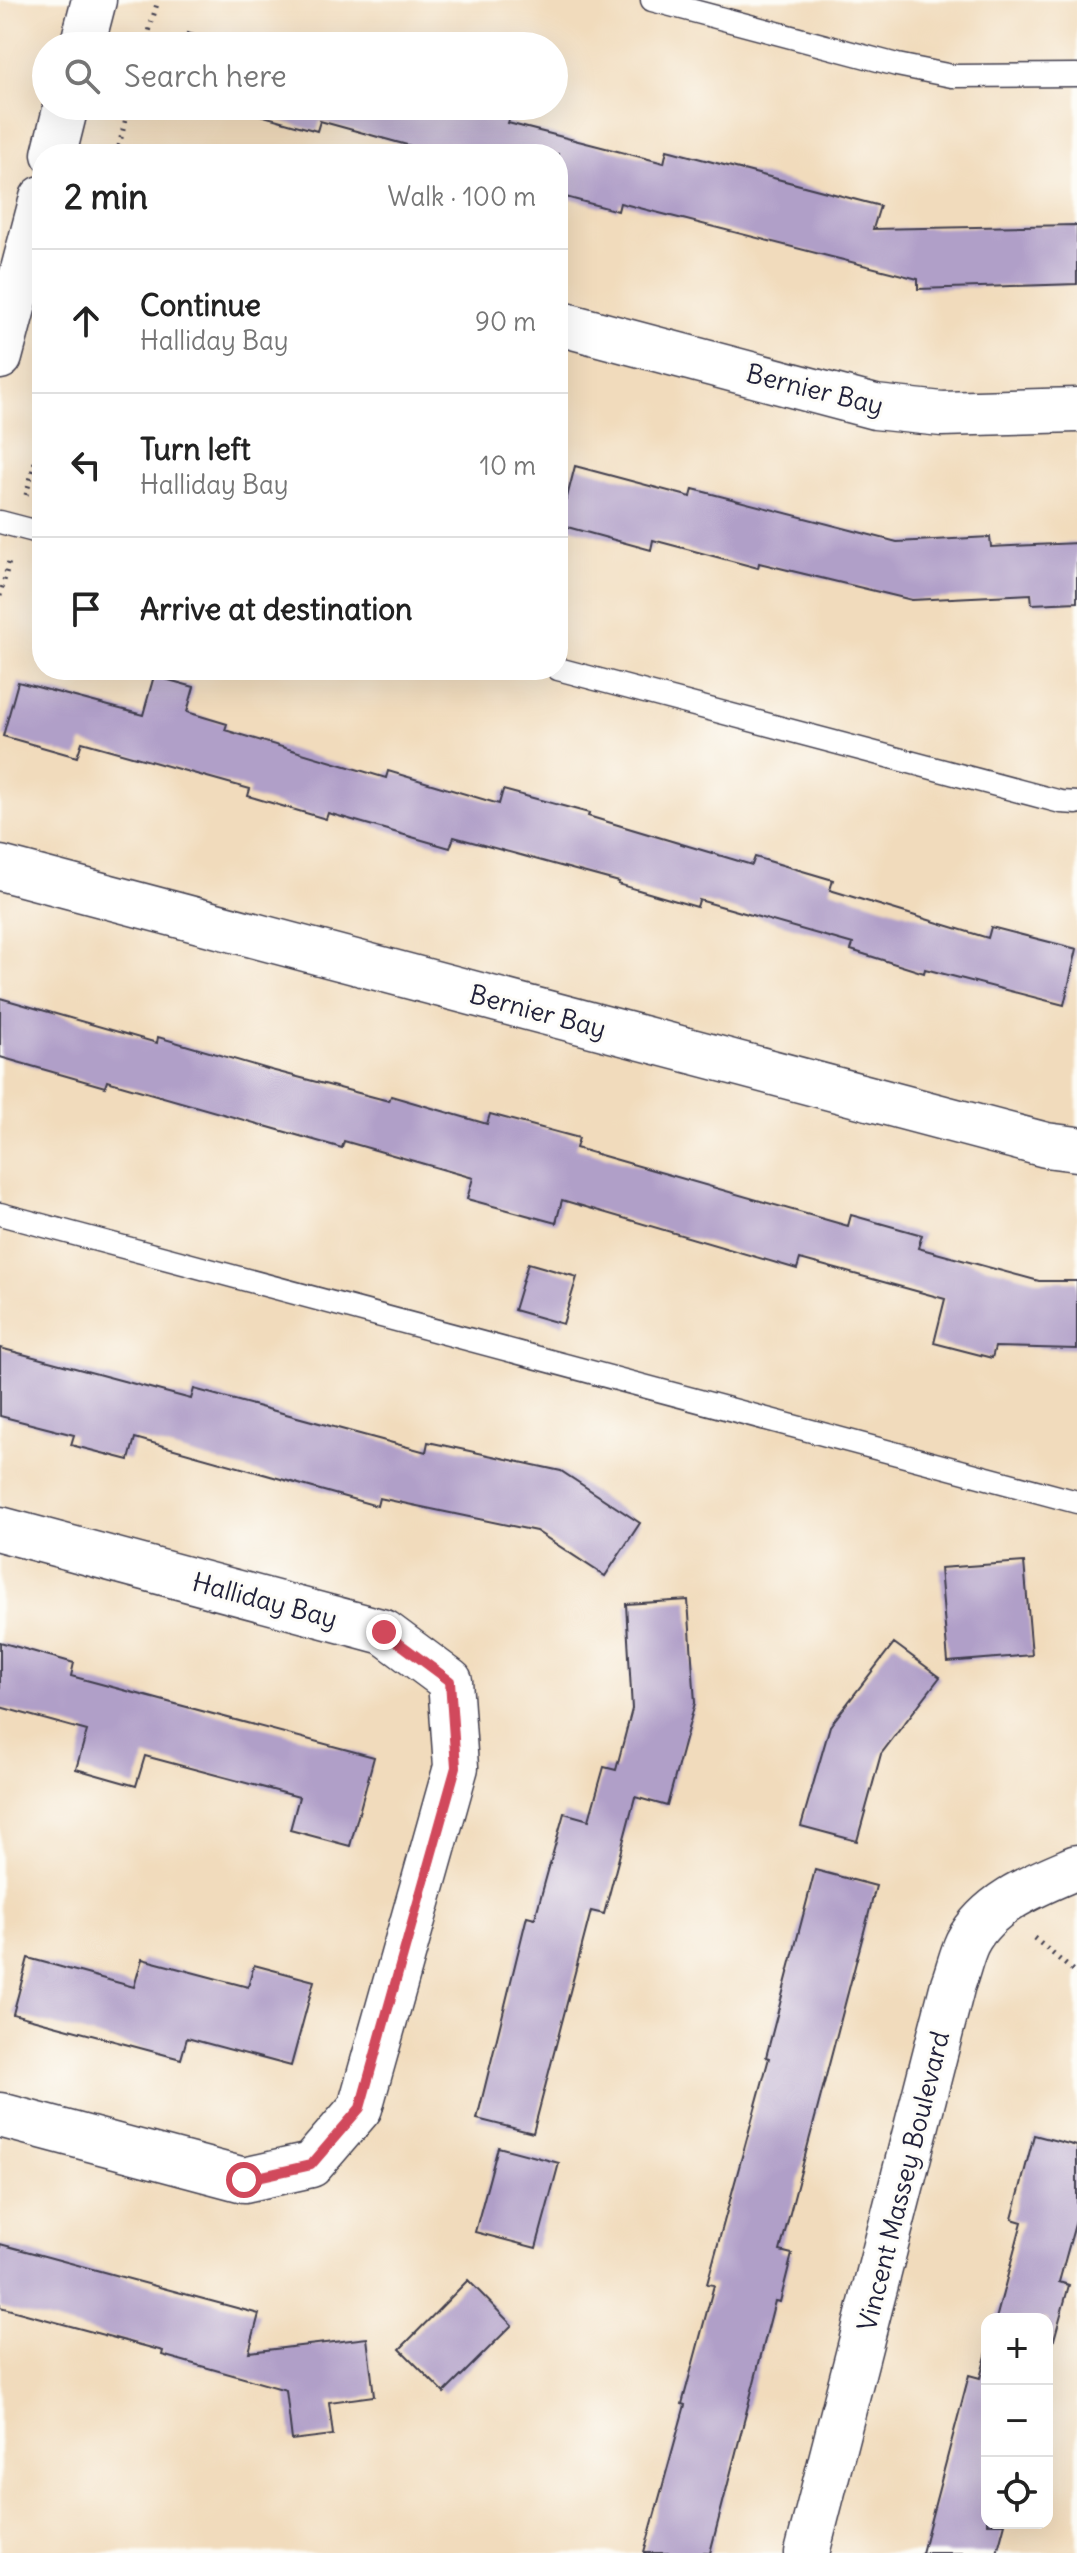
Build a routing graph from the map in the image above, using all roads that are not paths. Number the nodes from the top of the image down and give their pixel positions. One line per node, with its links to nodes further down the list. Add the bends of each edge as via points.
1 (94, 0): 3 (street)
2 (652, 0): 4 (lane, via 952,76)
3 (86, 32)
4 (1077, 75)
5 (62, 120): 6 (street)
6 (56, 144)
7 (32, 236): 9 (street)
8 (568, 326): 10 (street, Bernier Bay, via 875,407 942,414)
9 (0, 357)
10 (1077, 410)
11 (0, 522): 12 (lane)
12 (32, 530)
13 (568, 672): 14 (lane)
14 (1077, 803)
15 (0, 868): 16 (street, Bernier Bay, via 1015,1137)
16 (1077, 1149)
17 (0, 1214): 18 (lane)
18 (1077, 1502)
19 (0, 1529): 21 (street, Halliday Bay, via 384,1632 450,1681 456,1767 360,2108 311,2165 244,2180)
20 (1077, 1867): 22 (street, Vincent Massey Boulevard, via 996,1907 968,1942)
21 (0, 2115)
22 (807, 2553)

